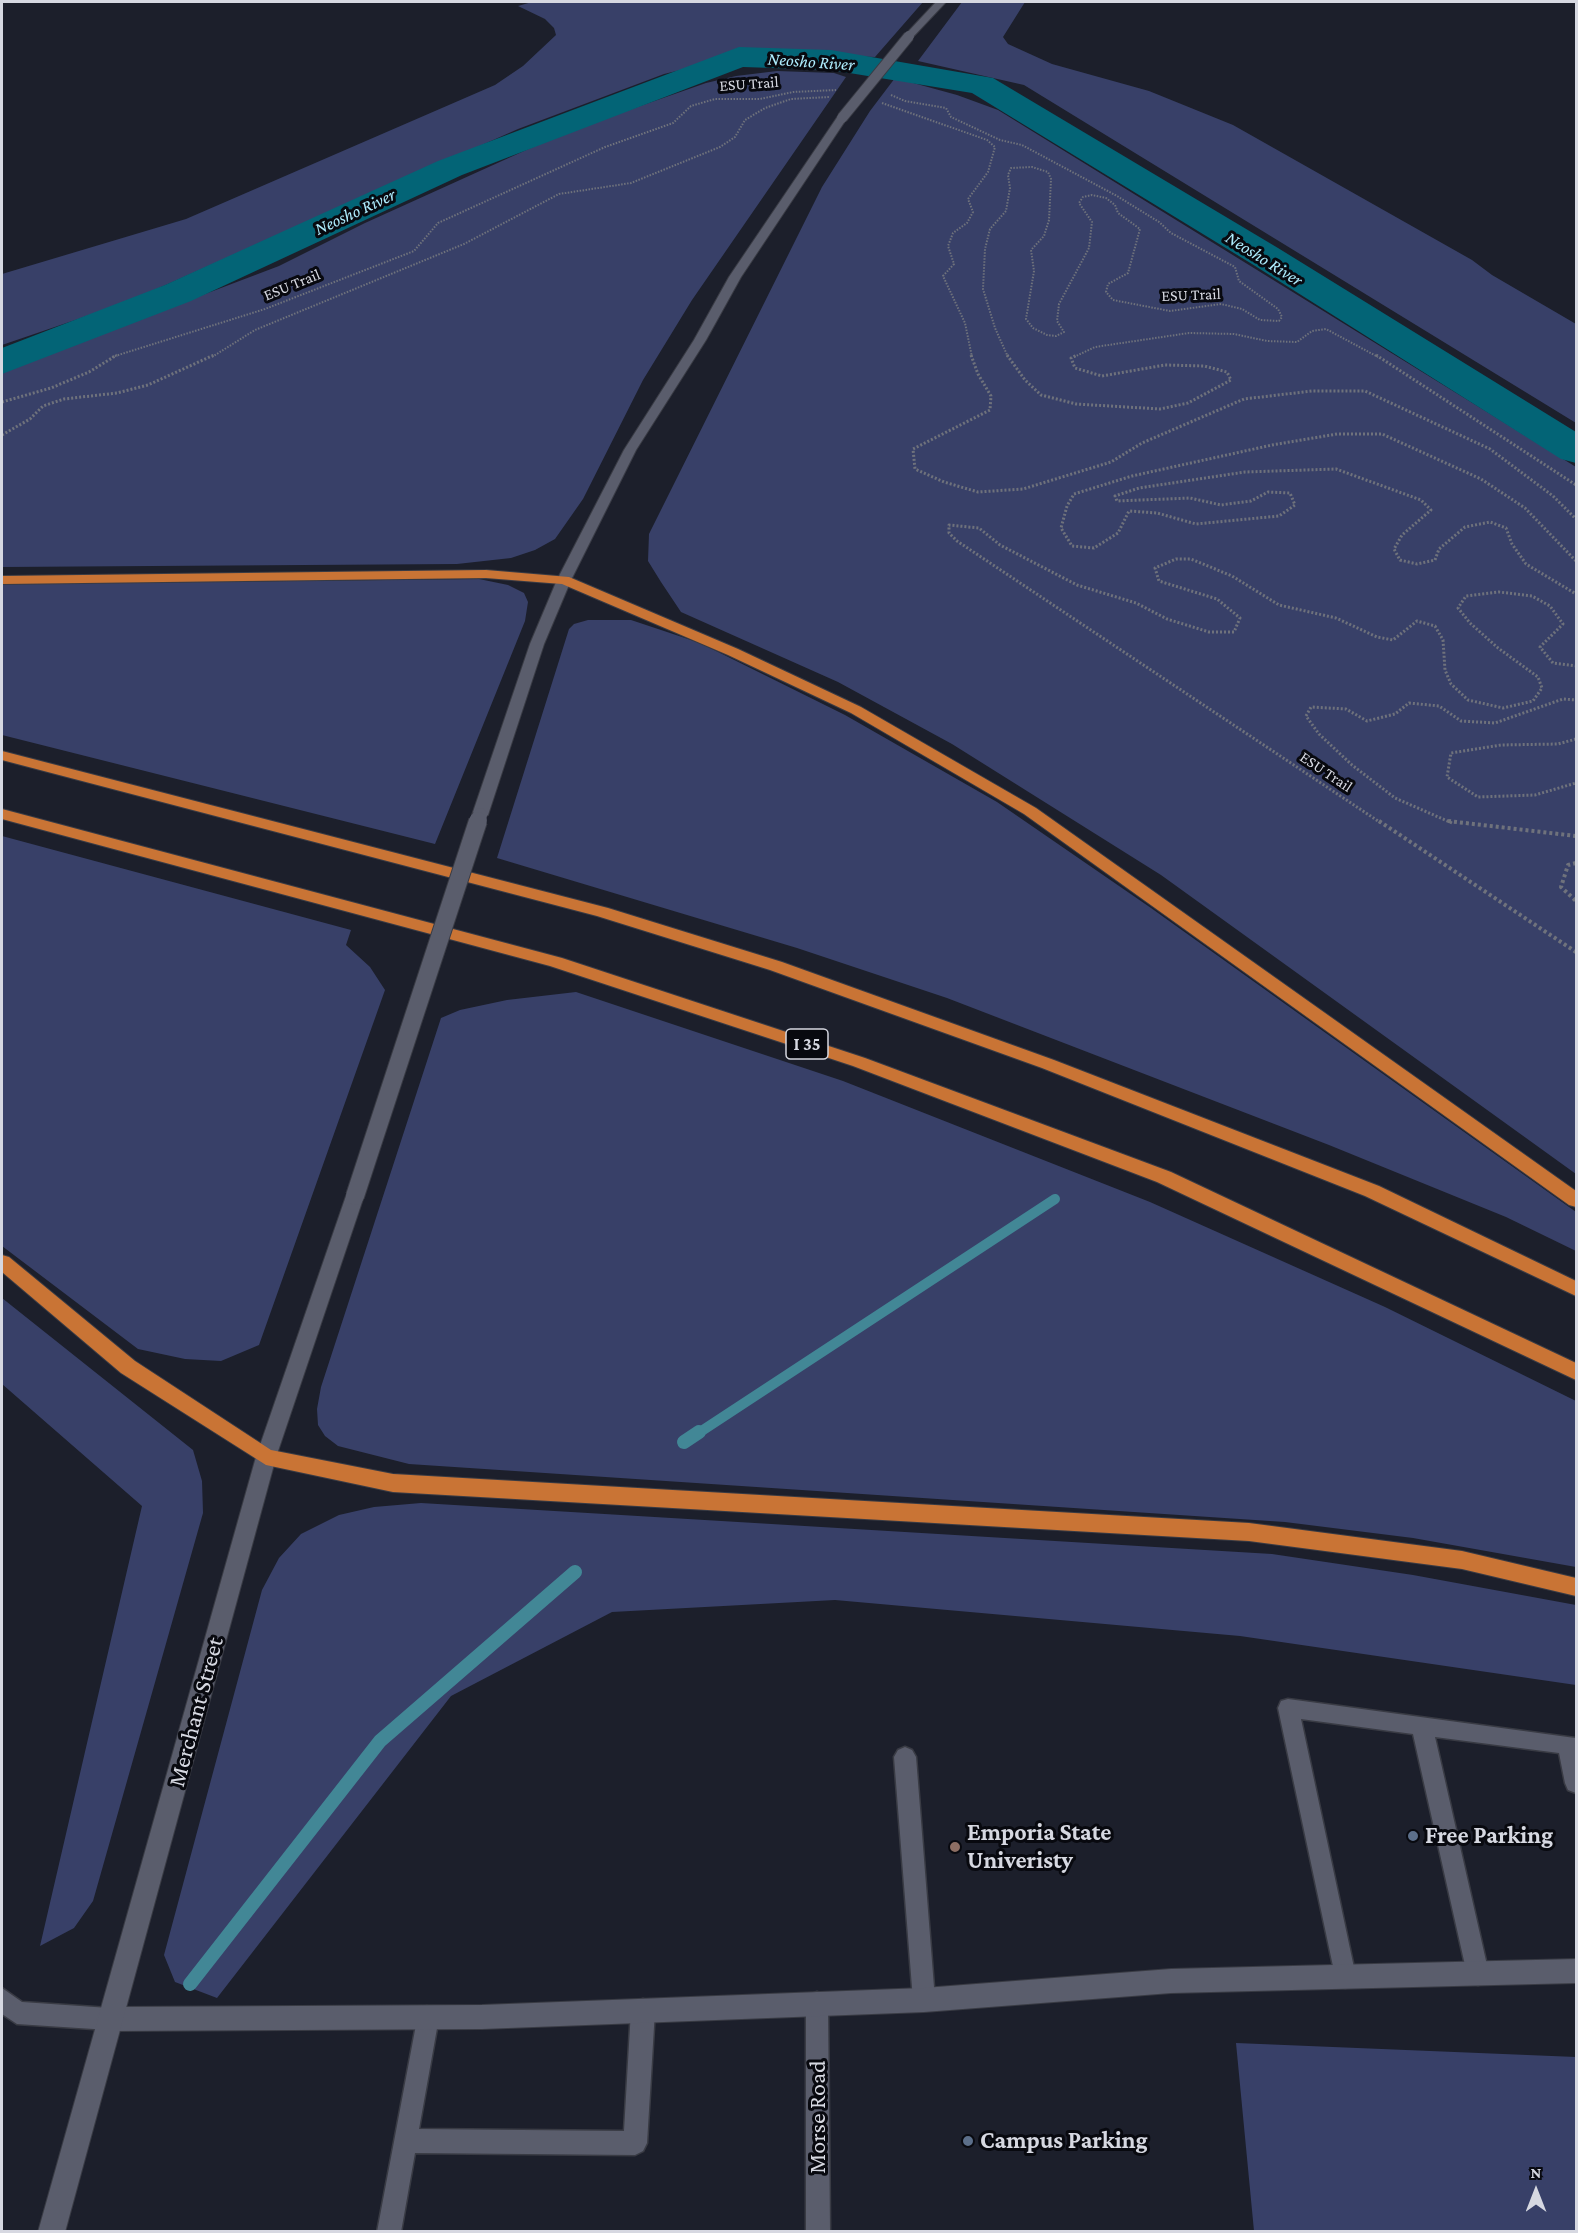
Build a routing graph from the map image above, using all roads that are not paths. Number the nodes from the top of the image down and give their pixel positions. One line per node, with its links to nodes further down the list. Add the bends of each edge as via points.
1 (941, 2): 3 (main road, Merchant Street, bridge, via 842,118 735,277 630,450)
2 (2, 580): 3 (highway, via 486,573)
3 (564, 580): 6 (highway, via 856,710 1030,811); 10 (main road, Merchant Street, bridge, via 537,644)
4 (2, 756): 8 (highway, via 602,912 776,966 1048,1064 1372,1191)
5 (2, 814): 9 (highway, I 35, via 556,962 859,1062 1164,1178)
6 (1576, 1200)
7 (2, 1262): 10 (highway, via 128,1367)
8 (1576, 1289)
9 (1576, 1372)
10 (266, 1456): 11 (highway, via 393,1483 1250,1532 1462,1560); 23 (main road, Merchant Street)
11 (1576, 1587)
12 (1422, 1726): 14 (lane, via 1568,1745); 16 (lane); 17 (lane, via 1288,1708)
13 (905, 1757): 18 (lane)
14 (1576, 1783)
15 (1576, 1971): 16 (main road)
16 (1478, 1974): 17 (main road)
17 (1345, 1977): 18 (main road, via 1171,1981)
18 (924, 2000): 19 (main road)
19 (817, 2003): 21 (main road); 27 (lane, Morse Road)
20 (7, 2009): 23 (lane)
21 (643, 2010): 22 (main road); 24 (lane, via 635,2143)
22 (427, 2017): 23 (main road); 24 (lane)
23 (109, 2019): 25 (main road, Merchant Street)
24 (405, 2141): 26 (lane)
25 (51, 2232)
26 (389, 2232)
27 (818, 2232)

